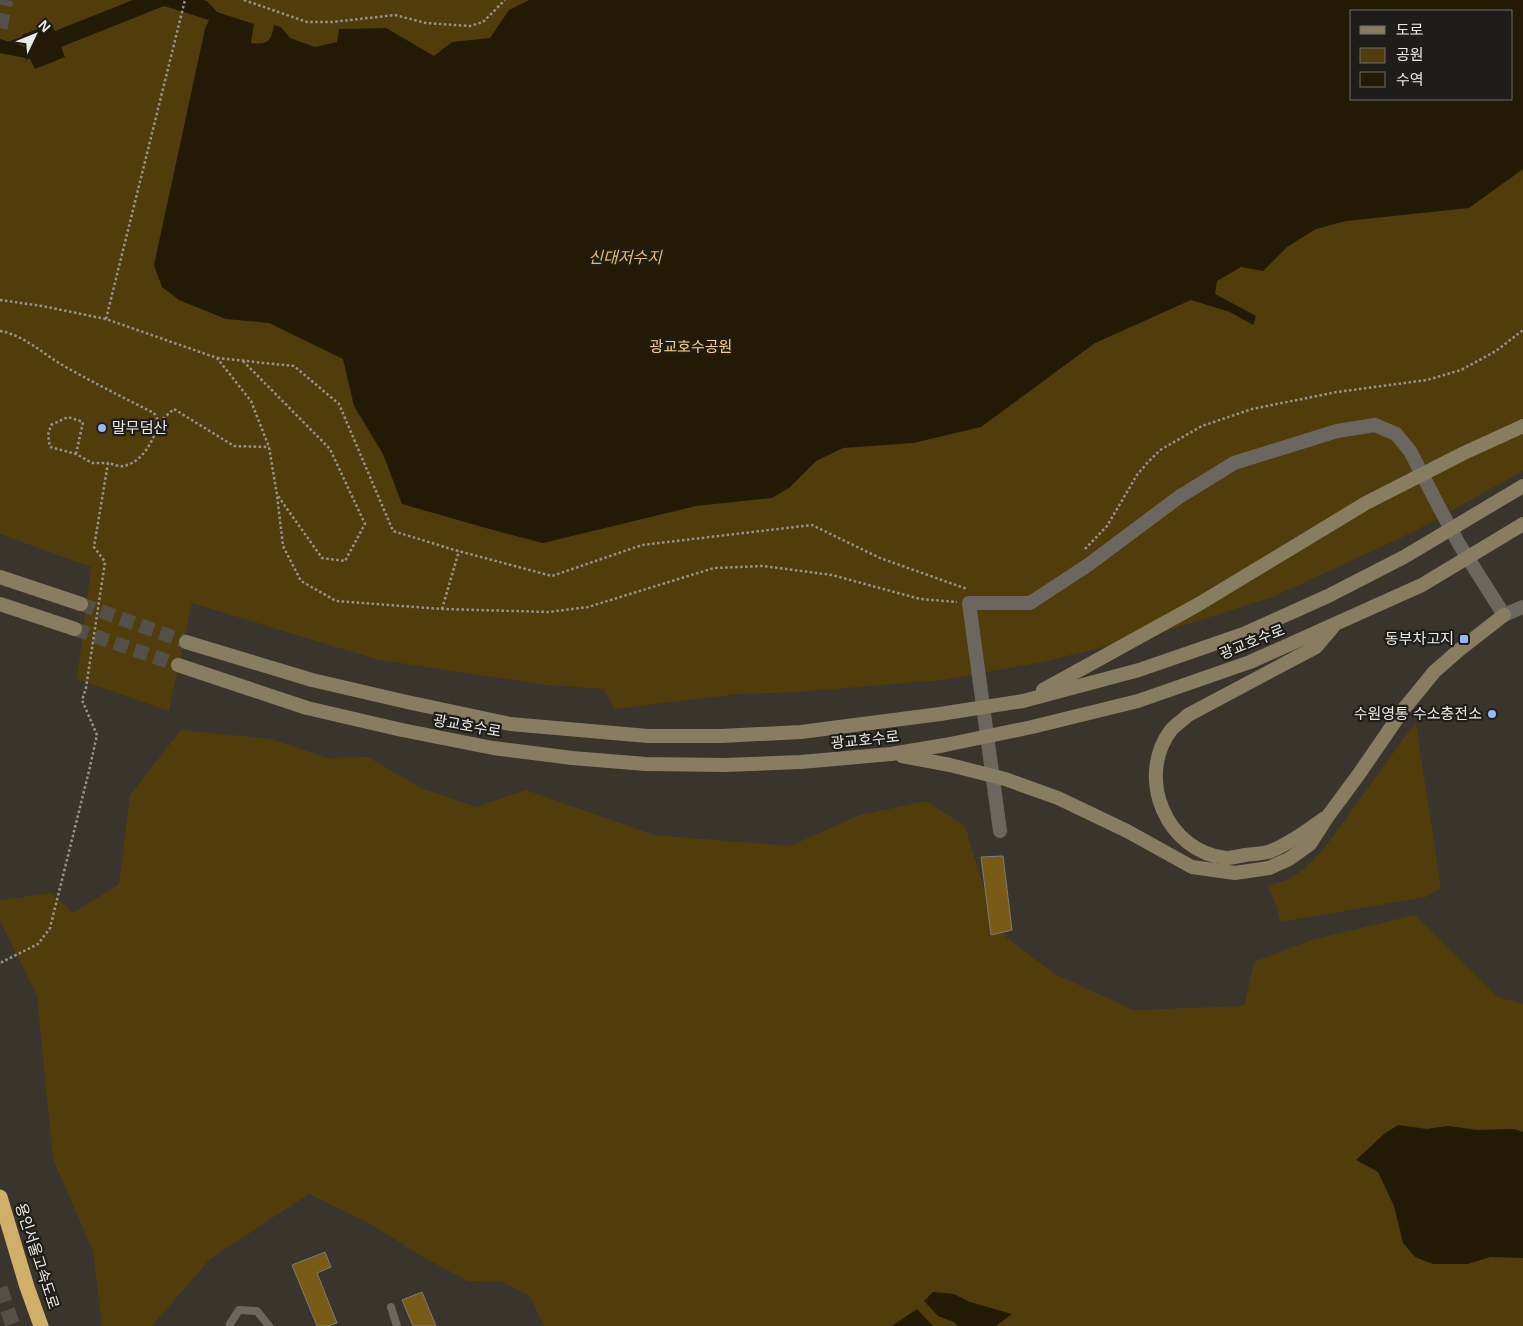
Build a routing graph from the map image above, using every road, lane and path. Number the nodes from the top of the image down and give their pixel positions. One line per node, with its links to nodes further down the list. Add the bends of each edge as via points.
1 (185, 0): 5 (path)
2 (244, 0): 3 (path, via 307,22 395,15 426,23 470,26 483,22)
3 (505, 0)
4 (0, 300): 5 (path)
5 (106, 319): 7 (path)
6 (1523, 330): 19 (path, via 1496,351 1461,370 1427,380 1337,392 1252,409 1202,426 1160,450 1148,462 1107,526)
7 (217, 358): 8 (path); 11 (path, via 251,400)
8 (242, 360): 16 (path, via 330,449 365,524 345,561 322,558); 18 (path, via 294,366 339,404 393,530)
9 (159, 422): 11 (path, via 174,409 234,446)
10 (1523, 426): 14 (main road)
11 (269, 447): 16 (path)
12 (76, 454): 12 (path, via 50,447 48,435 51,425 68,417 83,422); 13 (path, via 92,463)
13 (108, 463)
14 (1422, 474): 21 (street, via 1396,434 1375,425 1337,431 1234,463 1179,497 1088,565 1030,603); 26 (street, via 1459,544); 31 (main road, via 1366,503 1199,604)
15 (1523, 486): 31 (main road, 광교호수로, via 1404,557 1246,633 1139,670)
16 (277, 495): 25 (path, via 282,546 301,581 336,601)
17 (1523, 524): 27 (main road, 광교호수로, via 1422,585)
18 (459, 551): 21 (path, via 552,576 642,545 812,526); 25 (path)
19 (1080, 554)
20 (0, 577): 23 (main road)
21 (969, 596): 25 (path, via 920,599 832,575 762,566 714,568 588,608 548,612); 34 (street)
22 (0, 604): 28 (main road)
23 (81, 604)
24 (1523, 607): 26 (street)
25 (442, 609)
26 (1504, 615): 33 (main road, via 1434,672)
27 (1334, 624): 32 (main road, 광교호수로, via 1250,662 1138,701 1032,727); 33 (main road, via 1316,647 1182,720 1171,730 1160,750 1155,776 1158,801 1169,823 1204,853 1228,858 1270,852)
28 (75, 629)
29 (186, 642): 31 (main road, 광교호수로, via 312,680 510,724 648,736 801,732)
30 (178, 665): 32 (main road, 광교호수로, via 307,708 402,730 533,753 646,764 725,765)
31 (1022, 701)
32 (891, 754): 33 (main road, via 1005,779 1058,798 1192,867 1235,873 1269,868 1310,844)
33 (1328, 816)
34 (1000, 831)
35 (0, 1197): 38 (highway, 용인서울고속도로)
36 (390, 1308): 40 (lane)
37 (230, 1324): 39 (lane, via 239,1310 257,1311)
38 (41, 1326)
39 (269, 1326)
40 (397, 1326)

